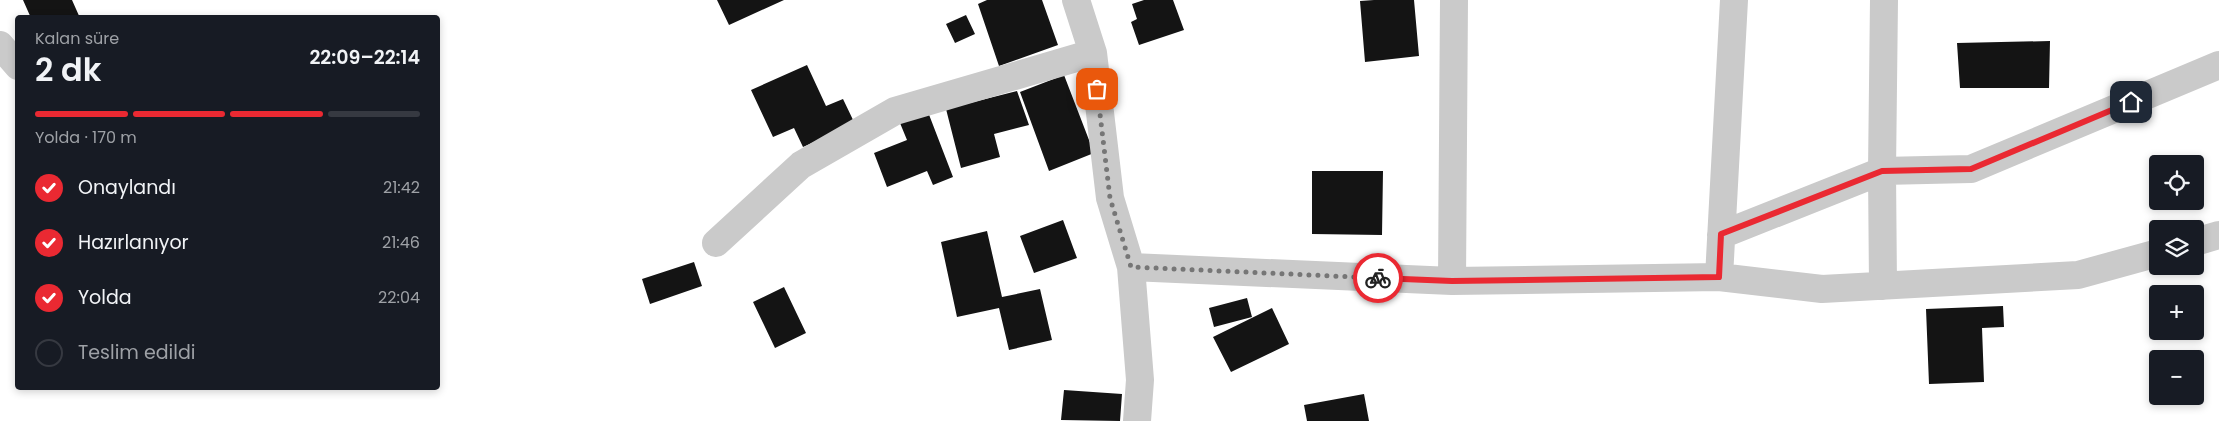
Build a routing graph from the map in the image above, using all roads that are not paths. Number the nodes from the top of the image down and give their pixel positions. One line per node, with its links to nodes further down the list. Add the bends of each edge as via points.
1 (1076, 0): 6 (street)
2 (1454, 0): 17 (street)
3 (1734, 0): 10 (street)
4 (1884, 0): 9 (street)
5 (0, 45): 7 (street)
6 (1093, 53): 13 (street, via 896,111 801,165); 15 (street, via 1110,198)
7 (15, 62)
8 (2219, 64): 9 (street, via 1971,169)
9 (1882, 171): 10 (street); 18 (street)
10 (1721, 234): 16 (street)
11 (2219, 235): 12 (street)
12 (2204, 239)
13 (716, 243)
14 (2149, 256): 18 (street, via 2078,276)
15 (1131, 267): 17 (street); 19 (street, via 1140,380)
16 (1719, 277): 17 (street); 18 (street, via 1822,289)
17 (1452, 281)
18 (1883, 286)
19 (1137, 421)

